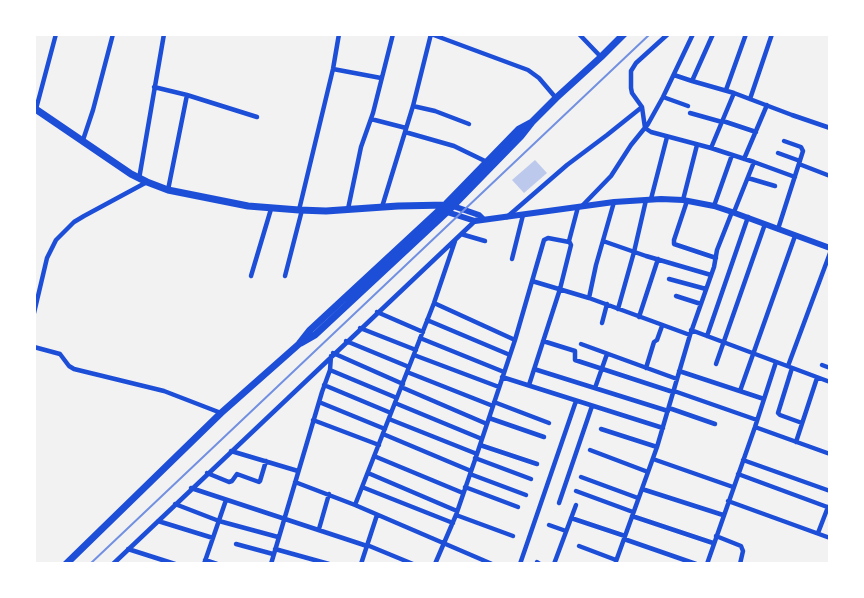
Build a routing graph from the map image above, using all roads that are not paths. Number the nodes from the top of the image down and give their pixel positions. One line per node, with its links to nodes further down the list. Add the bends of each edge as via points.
1 (56, 34): 30 (street)
2 (113, 34): 42 (street)
3 (164, 34): 19 (street)
4 (339, 34): 15 (street)
5 (393, 34): 17 (street)
6 (579, 34): 14 (street)
7 (624, 34): 14 (main road)
8 (668, 34): 29 (street, via 633,67 632,93)
9 (693, 34): 16 (street)
10 (713, 34): 18 (street)
11 (746, 34): 20 (street)
12 (772, 34): 25 (street)
13 (431, 35): 24 (street, via 528,70); 27 (street)
14 (601, 57): 24 (main road)
15 (333, 69): 17 (street); 68 (street)
16 (674, 75): 18 (street); 23 (street)
17 (381, 78): 33 (street)
18 (692, 81): 20 (street)
19 (154, 87): 22 (street); 55 (street)
20 (726, 90): 21 (street)
21 (734, 93): 25 (street); 34 (street)
22 (187, 95): 32 (street); 58 (street)
23 (663, 97): 28 (street); 37 (street)
24 (556, 98): 35 (main road)
25 (750, 99): 26 (street)
26 (767, 105): 38 (street); 40 (street)
27 (413, 106): 36 (street); 39 (street)
28 (688, 106)
29 (642, 107): 37 (street); 71 (street)
30 (35, 108): 42 (main road)
31 (690, 113): 34 (street)
32 (257, 117)
33 (371, 119): 39 (street); 67 (street)
34 (722, 121): 40 (street); 45 (street)
35 (532, 122): 49 (main road, via 519,129); 65 (main road)
36 (469, 124)
37 (645, 128): 41 (street); 62 (street, via 611,177)
38 (830, 128)
39 (406, 130): 49 (street); 64 (street)
40 (756, 132): 48 (street)
41 (668, 137): 44 (street); 59 (street)
42 (83, 140): 55 (main road)
43 (784, 141): 51 (street, via 803,148)
44 (697, 145): 45 (street); 60 (street)
45 (711, 148): 47 (street)
46 (778, 153): 51 (street)
47 (732, 155): 48 (street); 63 (street)
48 (744, 159): 50 (street)
49 (487, 162): 65 (main road)
50 (754, 162): 53 (street); 54 (street)
51 (800, 162): 52 (street); 53 (street)
52 (830, 176)
53 (795, 177): 75 (street)
54 (748, 178): 57 (street); 69 (street)
55 (139, 179): 56 (main road)
56 (147, 182): 58 (main road); 102 (street, via 74,222 56,240 46,258)
57 (775, 186)
58 (168, 190): 66 (main road)
59 (649, 200): 60 (street); 61 (street); 83 (street)
60 (685, 200): 63 (street); 85 (street, via 676,245)
61 (614, 202): 62 (street); 80 (street)
62 (580, 206): 70 (street); 81 (street)
63 (714, 206): 69 (street)
64 (382, 207): 65 (main road); 67 (main road)
65 (447, 208): 72 (street); 151 (main road, via 315,335 299,344)
66 (271, 209): 68 (main road); 89 (street)
67 (348, 209): 68 (main road)
68 (301, 210): 90 (street)
69 (733, 212): 73 (street); 85 (street)
70 (523, 215): 71 (street); 86 (street)
71 (507, 217): 72 (street)
72 (479, 218): 76 (street)
73 (748, 218): 74 (street); 110 (street)
74 (765, 224): 75 (street); 114 (street)
75 (778, 229): 77 (street)
76 (461, 234): 78 (street); 79 (street)
77 (795, 236): 82 (street); 118 (street)
78 (456, 238): 97 (street); 101 (street)
79 (485, 240)
80 (603, 241): 83 (street); 96 (street)
81 (569, 242): 92 (street, via 544,240); 93 (street)
82 (830, 248)
83 (634, 252): 87 (street); 100 (street)
84 (830, 253): 125 (street)
85 (716, 258): 88 (street)
86 (512, 259)
87 (658, 260): 88 (street); 103 (street)
88 (711, 275): 94 (street)
89 (251, 276)
90 (285, 276)
91 (669, 279): 94 (street)
92 (532, 281): 93 (street); 111 (street)
93 (560, 289): 96 (street); 113 (street)
94 (706, 290): 99 (street)
95 (676, 296): 99 (street)
96 (589, 298): 98 (street)
97 (434, 303): 104 (street); 111 (street)
98 (607, 304): 100 (street); 105 (street)
99 (701, 304): 108 (street)
100 (618, 309): 103 (street)
101 (377, 312): 107 (street); 109 (street)
102 (34, 313)
103 (639, 317): 106 (street)
104 (427, 320): 109 (street); 121 (street)
105 (602, 323)
106 (662, 326): 108 (street); 127 (street)
107 (360, 328): 112 (street); 117 (street)
108 (690, 333): 110 (street); 132 (street)
109 (421, 335): 117 (street); 133 (street)
110 (707, 336): 114 (street)
111 (515, 340): 121 (street)
112 (346, 341): 119 (street); 129 (street)
113 (543, 341): 126 (street, via 575,351 575,360); 130 (street)
114 (724, 342): 118 (street); 123 (street)
115 (581, 344): 120 (street)
116 (34, 347): 151 (street, via 60,354 75,369 164,391)
117 (415, 352): 129 (street); 140 (street)
118 (753, 353): 122 (street); 143 (street)
119 (332, 354): 131 (street); 138 (street); 171 (street)
120 (607, 354): 126 (street); 127 (street)
121 (510, 355): 133 (street)
122 (776, 362): 125 (street); 144 (street)
123 (716, 363)
124 (822, 365): 128 (street)
125 (790, 367): 134 (street); 158 (street, via 778,413)
126 (602, 368): 141 (street); 142 (street)
127 (646, 368): 135 (street)
128 (830, 368)
129 (408, 369): 138 (street); 148 (street)
130 (534, 369): 139 (street); 141 (street)
131 (330, 370): 137 (street); 145 (street)
132 (679, 371): 135 (street); 143 (street)
133 (503, 375): 139 (street); 140 (street)
134 (816, 378): 136 (street); 158 (street)
135 (677, 379): 142 (street)
136 (830, 382)
137 (324, 385): 147 (street); 152 (street)
138 (402, 385): 145 (street); 156 (street)
139 (529, 386): 146 (street)
140 (499, 387): 148 (street)
141 (595, 388): 150 (street)
142 (673, 391): 150 (street); 155 (street)
143 (740, 391): 144 (street)
144 (764, 399): 155 (street)
145 (396, 400): 152 (street); 165 (street)
146 (576, 400): 149 (street); 246 (street)
147 (319, 402): 154 (street); 163 (street)
148 (493, 404): 156 (street); 157 (street)
149 (592, 406): 161 (street); 200 (street)
150 (668, 410): 159 (street); 161 (street)
151 (220, 413): 237 (main road)
152 (391, 413): 153 (street)
153 (389, 419): 163 (street); 174 (street)
154 (313, 420): 167 (street); 179 (street)
155 (757, 420): 160 (street)
156 (488, 421): 164 (street); 165 (street)
157 (549, 423)
158 (802, 423): 166 (street)
159 (715, 424)
160 (755, 427): 166 (street); 176 (street)
161 (663, 428): 169 (street)
162 (601, 429): 169 (street)
163 (384, 431): 167 (street); 183 (street)
164 (544, 437)
165 (482, 439): 168 (street)
166 (796, 442): 172 (street)
167 (379, 445): 173 (street)
168 (480, 445): 174 (street); 178 (street)
169 (657, 447): 175 (street)
170 (590, 450): 180 (street)
171 (231, 451): 177 (street); 181 (street)
172 (830, 454)
173 (374, 456): 182 (street); 192 (street)
174 (476, 456): 183 (street); 186 (street)
175 (653, 459): 180 (street); 189 (street)
176 (743, 460): 184 (street); 194 (street)
177 (266, 461): 179 (street); 181 (street, via 259,482 237,474 229,482)
178 (537, 464)
179 (298, 471): 187 (street)
180 (648, 472): 191 (street)
181 (207, 473): 190 (street)
182 (368, 473): 188 (street); 206 (street)
183 (470, 473): 192 (street); 196 (street)
184 (738, 474): 189 (street); 205 (street)
185 (581, 477): 197 (street)
186 (531, 480)
187 (295, 482): 195 (street); 210 (street)
188 (362, 487): 202 (street); 214 (street)
189 (733, 487): 199 (street)
190 (191, 488): 198 (street); 201 (street)
191 (642, 489): 197 (street); 209 (street)
192 (464, 490): 204 (street); 206 (street)
193 (576, 490): 208 (street)
194 (830, 490)
195 (329, 494): 202 (street); 216 (street)
196 (526, 495)
197 (638, 498): 208 (street)
198 (226, 500): 210 (street); 213 (street)
199 (728, 501): 209 (street); 218 (street)
200 (559, 503)
201 (175, 504): 212 (street); 213 (street)
202 (355, 505): 207 (street)
203 (576, 505): 211 (street)
204 (518, 507)
205 (829, 507): 218 (street)
206 (457, 513): 214 (street); 219 (street)
207 (377, 514): 225 (street); 228 (street)
208 (633, 514): 222 (street); 226 (street)
209 (723, 515): 220 (street)
210 (284, 518): 216 (street); 221 (street)
211 (571, 518): 217 (street); 222 (street)
212 (158, 520): 223 (street); 230 (street)
213 (219, 521): 221 (street); 223 (street)
214 (453, 524): 225 (street)
215 (549, 525): 217 (street)
216 (319, 529): 228 (street)
217 (566, 531): 236 (street)
218 (818, 533): 224 (street)
219 (513, 536)
220 (716, 536): 226 (street); 250 (street, via 741,546)
221 (278, 537): 231 (street)
222 (624, 537): 234 (street); 248 (street)
223 (213, 538): 232 (street)
224 (830, 538)
225 (445, 543): 235 (street); 245 (street)
226 (713, 543): 249 (street)
227 (236, 544): 231 (street)
228 (367, 545): 243 (street); 244 (street)
229 (579, 546): 234 (street)
230 (128, 549): 238 (street); 239 (street)
231 (274, 551): 233 (street); 241 (street)
232 (205, 562): 240 (street)
233 (317, 562): 242 (street)
234 (615, 562): 247 (street)
235 (492, 563)
236 (555, 563)
237 (66, 564)
238 (112, 564)
239 (175, 564)
240 (217, 564)
241 (271, 564)
242 (329, 564)
243 (361, 564)
244 (413, 564)
245 (435, 564)
246 (520, 564)
247 (621, 564)
248 (696, 564)
249 (707, 564)
250 (740, 564)

